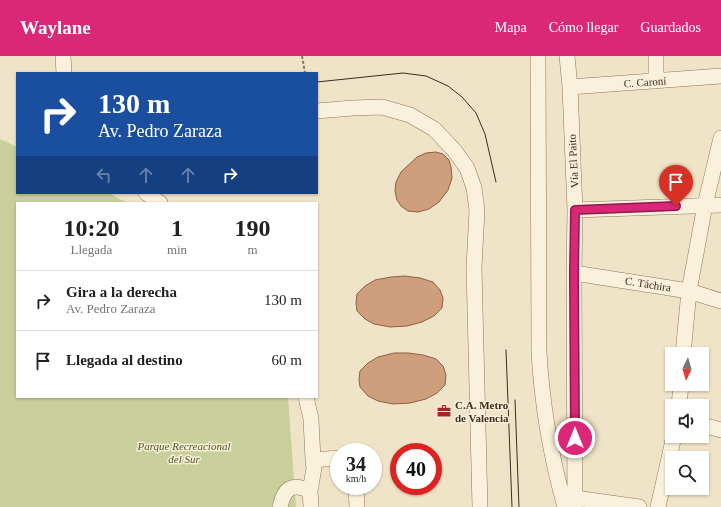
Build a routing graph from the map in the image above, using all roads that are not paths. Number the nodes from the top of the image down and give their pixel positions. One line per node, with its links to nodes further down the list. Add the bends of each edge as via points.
1 (62, 56): 5 (street)
2 (538, 56): 29 (street, via 541,381 557,478)
3 (567, 56): 8 (street, Vía El Paito)
4 (656, 56): 7 (street)
5 (64, 72)
6 (721, 76): 7 (street, C. Caroní)
7 (656, 81): 8 (street, C. Caroní)
8 (570, 87): 15 (street, Vía El Paito)
9 (318, 111): 33 (street, via 382,108 410,115 434,129 467,168 474,188 477,210 474,268)
10 (721, 138): 13 (street)
11 (147, 194): 12 (street)
12 (159, 202)
13 (705, 205): 14 (street); 15 (street); 17 (street)
14 (721, 205)
15 (575, 210): 16 (street, Vía El Paito)
16 (574, 273): 17 (street, C. Táchira); 29 (street, Vía El Paito)
17 (689, 291): 18 (street, C. Táchira); 19 (street)
18 (721, 301)
19 (684, 347)
20 (306, 398): 25 (street, via 311,419)
21 (709, 427): 22 (street)
22 (721, 430)
23 (672, 443): 35 (street)
24 (330, 460): 25 (street)
25 (314, 464): 26 (street); 27 (street)
26 (330, 466)
27 (310, 491): 30 (street, via 289,488 282,498); 31 (street)
28 (356, 495): 32 (street)
29 (572, 504): 34 (street)
30 (280, 507)
31 (310, 507)
32 (357, 507)
33 (480, 507)
34 (639, 507)
35 (658, 507)

